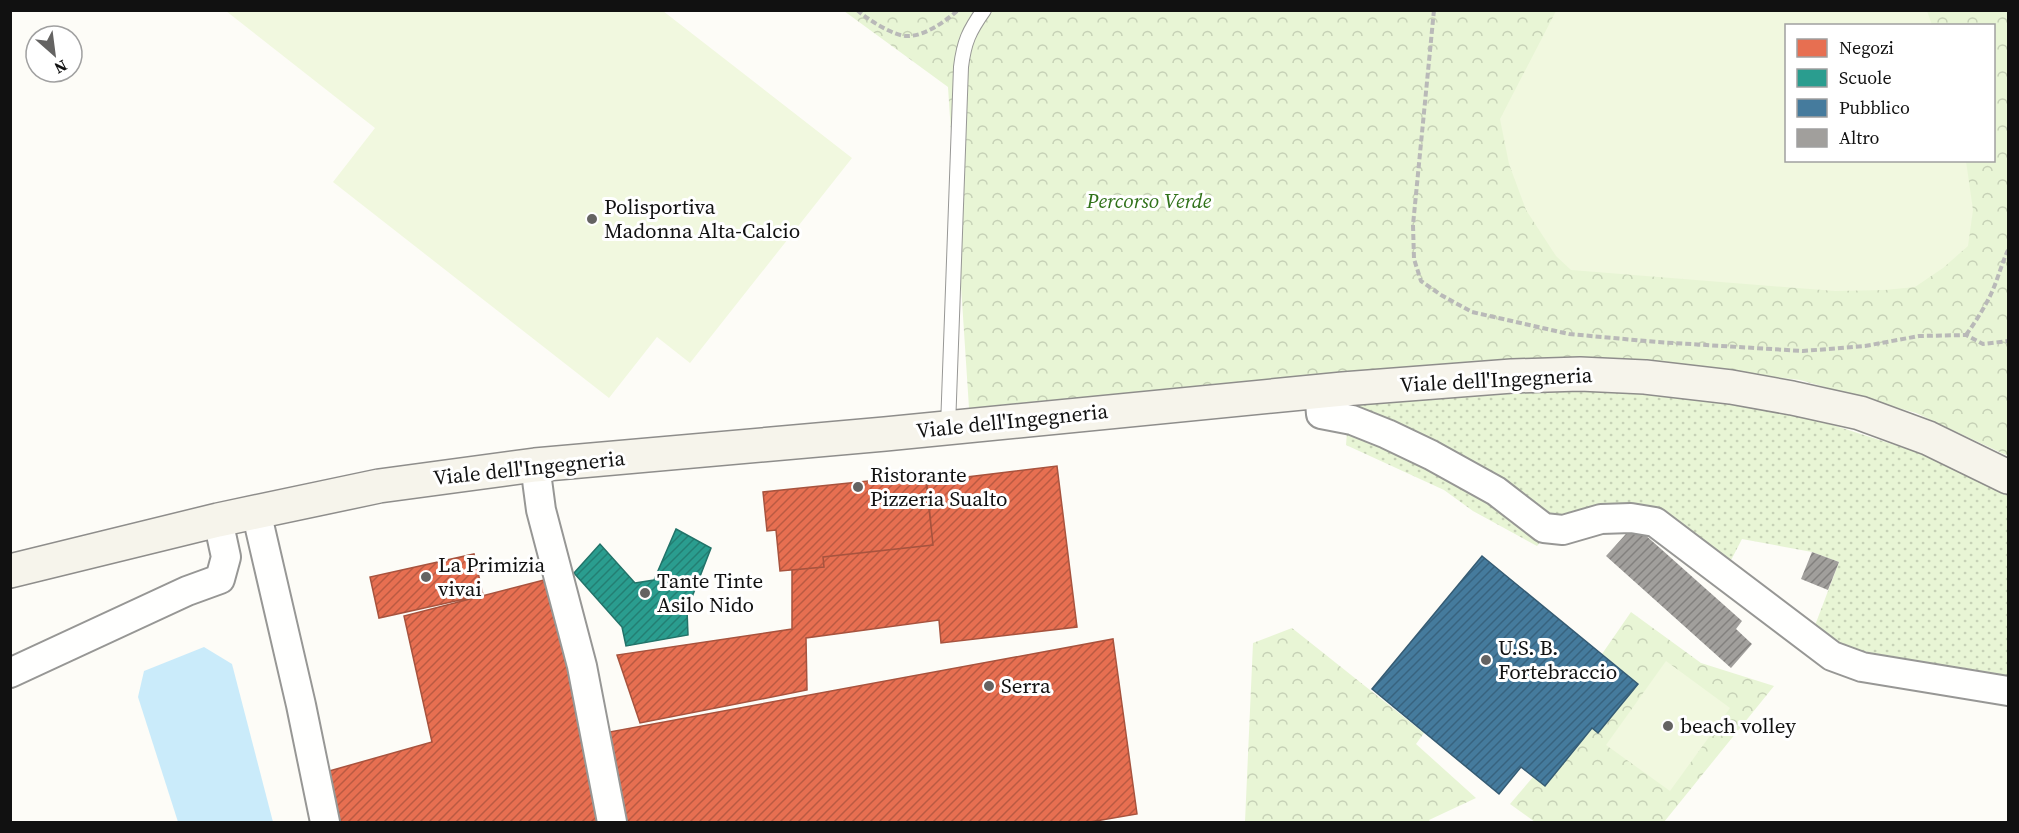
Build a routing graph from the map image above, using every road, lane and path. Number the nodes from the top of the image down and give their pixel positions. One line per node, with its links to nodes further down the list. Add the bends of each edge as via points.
1 (857, 10): 2 (path, via 883,28 908,36 940,26)
2 (958, 10)
3 (984, 10): 9 (lane, via 970,30 961,67)
4 (1434, 10): 6 (path, via 1413,225 1414,259 1420,281 1441,295 1472,312 1528,326 1657,342 1803,351 1866,346 1919,336)
5 (2008, 250): 6 (path, via 1996,283)
6 (1966, 335): 7 (path, via 1983,344)
7 (2008, 341)
8 (1319, 391): 9 (street, Viale dell'Ingegneria); 11 (street, Viale dell'Ingegneria, via 1580,374 1710,385 1860,413 1928,438); 16 (street, via 1321,414 1360,423 1431,455 1496,491 1544,528 1563,530 1600,519 1655,522 1832,656 1862,667)
9 (948, 427): 10 (street, Viale dell'Ingegneria)
10 (535, 465): 12 (street, Viale dell'Ingegneria, via 379,486); 18 (street, via 542,510 582,666)
11 (2008, 477)
12 (256, 511): 13 (street, Viale dell'Ingegneria); 17 (street)
13 (218, 520): 14 (street, Viale dell'Ingegneria); 15 (street, via 226,557 220,579)
14 (10, 571)
15 (10, 673)
16 (2008, 691)
17 (325, 822)
18 (612, 822)

